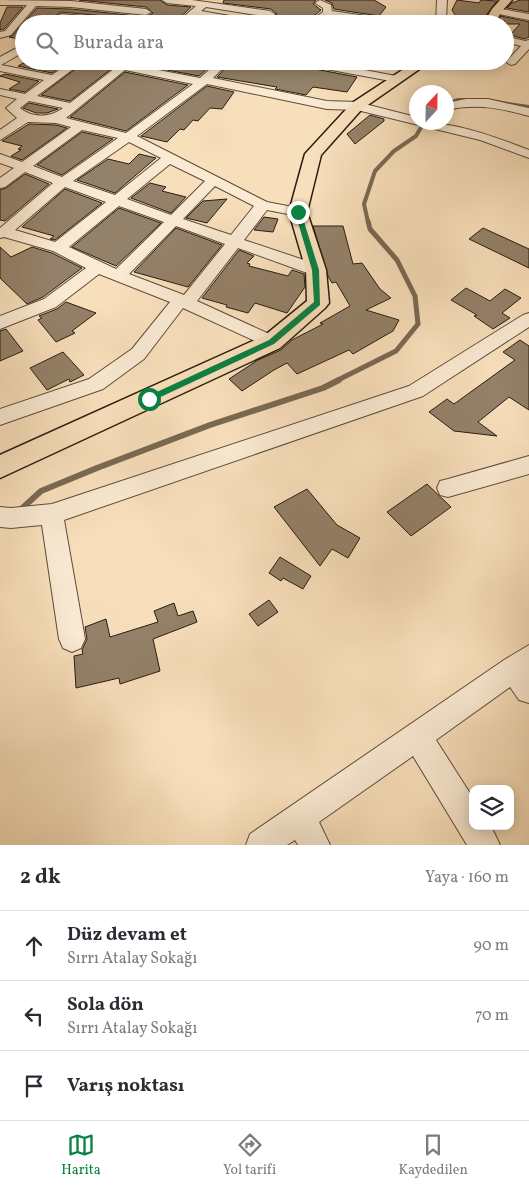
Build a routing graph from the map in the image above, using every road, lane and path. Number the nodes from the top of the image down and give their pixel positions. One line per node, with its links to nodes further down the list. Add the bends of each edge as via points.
1 (162, 0): 11 (street)
2 (167, 0): 9 (street)
3 (442, 0): 22 (street)
4 (34, 1): 6 (street); 7 (street); 14 (street)
5 (510, 1): 10 (main road)
6 (0, 2)
7 (73, 2): 11 (street); 15 (street)
8 (319, 2): 13 (street, via 328,7)
9 (204, 4): 12 (street); 19 (street)
10 (496, 11): 23 (main road); 24 (street)
11 (146, 12): 16 (street)
12 (194, 13): 17 (street); 18 (street)
13 (327, 13): 20 (street); 21 (street)
14 (21, 15)
15 (62, 15)
16 (142, 15)
17 (191, 15)
18 (206, 15)
19 (269, 15)
20 (324, 15)
21 (340, 15)
22 (441, 15)
23 (494, 15)
24 (529, 17)
25 (15, 22): 26 (street)
26 (4, 34)
27 (514, 41): 29 (street)
28 (0, 42): 30 (street)
29 (529, 44): 32 (street)
30 (15, 45)
31 (15, 53): 33 (street)
32 (514, 60)
33 (0, 62)
34 (0, 68): 41 (street)
35 (66, 70): 41 (street)
36 (119, 70): 48 (street)
37 (154, 70): 43 (street)
38 (215, 70): 43 (street)
39 (348, 70): 42 (street)
40 (410, 70): 42 (main road)
41 (54, 79): 45 (street)
42 (396, 79): 47 (main road)
43 (203, 81): 47 (street, via 327,105); 56 (street)
44 (0, 92): 45 (street)
45 (27, 98): 48 (street); 50 (street, via 12,108)
46 (454, 104): 49 (street, via 481,103)
47 (357, 106): 52 (street); 66 (main road, via 313,154)
48 (73, 107): 51 (street)
49 (529, 112)
50 (25, 118): 51 (street); 55 (street)
51 (57, 119): 53 (street)
52 (409, 119)
53 (80, 126): 56 (street); 60 (street)
54 (454, 129): 57 (street)
55 (0, 136)
56 (128, 138): 59 (street); 62 (street)
57 (529, 154)
58 (0, 158): 60 (street)
59 (168, 159): 61 (street); 64 (street)
60 (23, 168): 62 (street); 63 (street)
61 (214, 180): 65 (street); 67 (street)
62 (63, 182): 64 (street); 68 (street)
63 (0, 184)
64 (116, 200): 67 (street); 70 (street)
65 (262, 205): 66 (street); 69 (street)
66 (298, 212): 72 (main road)
67 (175, 221): 69 (street); 73 (street)
68 (2, 232): 70 (street)
69 (232, 242): 72 (street); 74 (street)
70 (58, 248): 71 (street)
71 (97, 268): 73 (street); 76 (street, via 50,304)
72 (316, 270): 77 (main road, via 318,303)
73 (118, 276): 74 (street)
74 (183, 302): 77 (street); 78 (street, via 138,354 96,384)
75 (528, 321): 82 (street, via 416,390)
76 (0, 323)
77 (272, 342): 80 (main road)
78 (0, 417)
79 (529, 465): 81 (street)
80 (0, 467)
81 (448, 488)
82 (52, 514): 83 (street); 84 (street)
83 (0, 517)
84 (72, 639)
85 (524, 673): 86 (street)
86 (418, 737): 87 (street); 88 (street)
87 (300, 818): 90 (street); 91 (street)
88 (469, 820)
89 (476, 830): 92 (street)
90 (261, 845)
91 (316, 845)
92 (485, 845)

